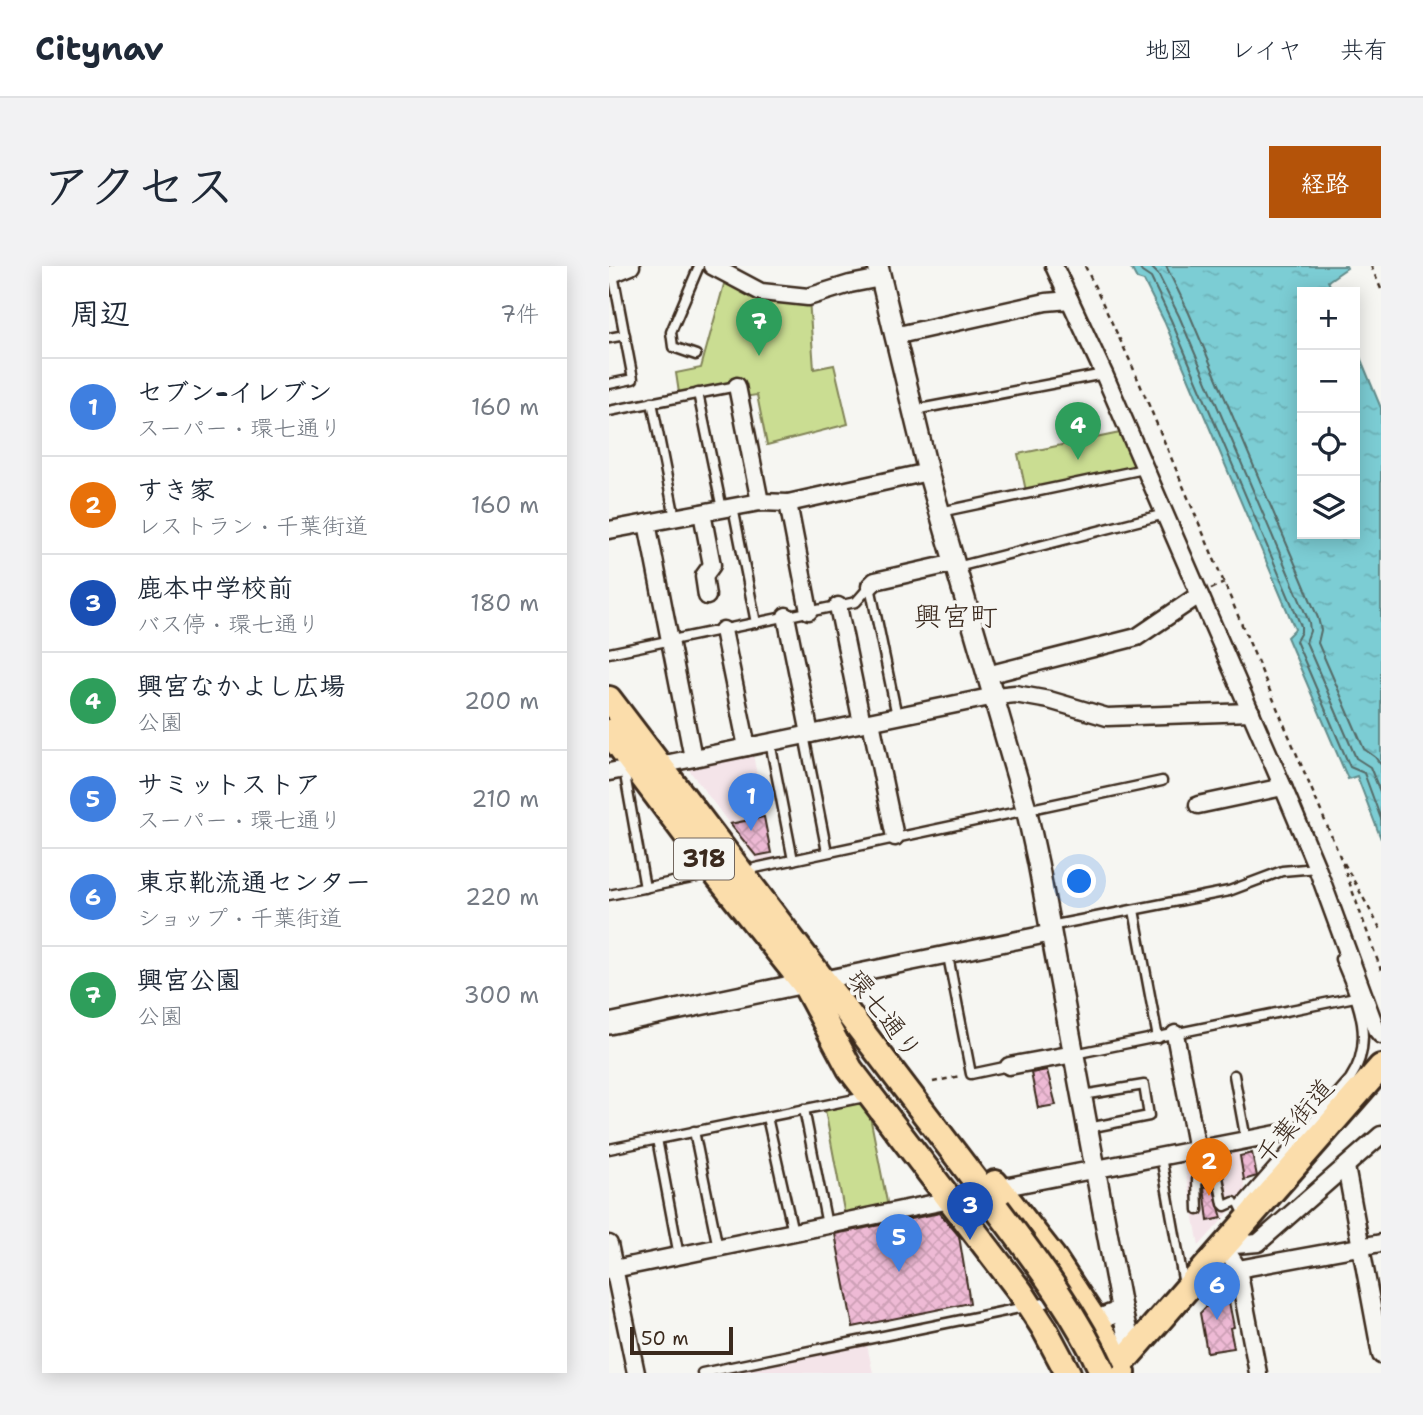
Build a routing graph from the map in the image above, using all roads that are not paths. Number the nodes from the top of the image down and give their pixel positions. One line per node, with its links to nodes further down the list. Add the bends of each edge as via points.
1 (631, 266): 6 (street)
2 (699, 266): 11 (lane, via 671,332 673,347)
3 (712, 266): 5 (street, via 761,292 808,297)
4 (1054, 266): 7 (street)
5 (879, 272): 9 (street)
6 (611, 274): 8 (lane)
7 (1070, 300): 9 (street); 12 (street)
8 (625, 335): 10 (lane); 13 (lane, via 633,379)
9 (894, 336): 18 (street)
10 (609, 338)
11 (696, 355)
12 (1104, 374): 18 (lane); 19 (street)
13 (609, 384)
14 (737, 386): 15 (lane); 21 (street)
15 (698, 393): 16 (lane); 23 (lane)
16 (652, 402): 17 (lane); 27 (lane)
17 (609, 411)
18 (912, 411): 20 (street)
19 (1145, 469): 24 (lane); 26 (street)
20 (928, 472): 22 (street); 24 (street)
21 (760, 502): 22 (street); 23 (street)
22 (788, 503): 35 (street)
23 (728, 508): 25 (street); 37 (lane)
24 (940, 512): 30 (street)
25 (702, 513): 27 (street); 33 (street, via 712,565 704,576)
26 (1165, 514): 30 (lane); 32 (street)
27 (675, 518): 28 (street)
28 (647, 523): 29 (street); 39 (street)
29 (609, 528)
30 (956, 565): 31 (street, via 875,581); 41 (street)
31 (870, 586): 34 (lane, via 856,601); 45 (lane)
32 (1199, 595): 41 (street, via 1137,637); 44 (street)
33 (707, 596)
34 (838, 606): 35 (lane); 46 (street)
35 (809, 611): 36 (lane)
36 (786, 617): 37 (lane); 48 (street)
37 (756, 623): 38 (lane)
38 (723, 630): 39 (lane); 50 (street)
39 (671, 641): 40 (lane); 51 (street)
40 (609, 653)
41 (988, 675): 42 (street)
42 (995, 696): 44 (street, via 1049,699 1107,718); 45 (street); 57 (street)
43 (609, 699): 52 (main road, 環七通り / 318)
44 (1251, 712): 55 (street)
45 (897, 716): 46 (street)
46 (867, 722): 48 (street); 58 (street)
47 (609, 732): 53 (main road, 環七通り / 318)
48 (807, 735): 49 (street); 59 (lane)
49 (770, 742): 50 (street); 60 (lane)
50 (747, 747): 51 (street)
51 (693, 758): 52 (street)
52 (660, 765): 70 (main road, 環七通り / 318)
53 (623, 770): 64 (lane); 70 (main road, 環七通り / 318)
54 (1162, 781): 57 (lane)
55 (1283, 787): 56 (street); 62 (street)
56 (1198, 805)
57 (1026, 808): 58 (lane); 67 (street)
58 (895, 837): 59 (lane)
59 (827, 852): 60 (lane)
60 (793, 860): 61 (lane)
61 (755, 868)
62 (1317, 868): 66 (lane, via 1282,871 1229,891); 68 (street)
63 (702, 876): 64 (lane)
64 (645, 888): 65 (lane)
65 (609, 895)
66 (1134, 910): 67 (lane); 75 (lane)
67 (1051, 930): 69 (street); 76 (street)
68 (1345, 950): 71 (lane, via 1340,959); 74 (street)
69 (947, 956): 70 (street); 77 (lane, via 971,1074)
70 (813, 981): 72 (street); 95 (main road, via 850,1069); 96 (main road, 環七通り / 318); 96 (main road, via 865,1020 902,1061)
71 (1355, 997): 73 (lane); 85 (lane, via 1363,1021 1359,1060 1350,1079)
72 (609, 1024)
73 (1175, 1034): 75 (lane); 91 (street)
74 (1381, 1035)
75 (1158, 1038): 76 (lane)
76 (1074, 1054): 77 (street); 80 (street)
77 (1009, 1066)
78 (1381, 1067): 98 (main road, 千葉街道)
79 (1234, 1075): 89 (lane)
80 (1083, 1095): 84 (street); 84 (lane, via 1143,1086 1149,1116)
81 (860, 1098): 82 (lane)
82 (804, 1109): 83 (lane); 99 (lane)
83 (767, 1116): 86 (lane); 100 (lane)
84 (1088, 1128): 94 (street)
85 (1308, 1128): 89 (street); 98 (lane, via 1240,1205)
86 (694, 1132): 88 (lane); 104 (lane)
87 (1381, 1135): 93 (street)
88 (657, 1139): 90 (lane); 106 (lane)
89 (1246, 1140): 91 (street)
90 (609, 1149)
91 (1197, 1150): 92 (street)
92 (1161, 1157): 94 (street); 109 (lane)
93 (1346, 1167): 103 (street, via 1258,1243); 105 (street)
94 (1096, 1170): 96 (street); 112 (street)
95 (950, 1200): 99 (street); 111 (main road)
96 (994, 1205): 110 (main road, via 1053,1257); 115 (main road, 環七通り / 318, bridge, via 1039,1264 1090,1345); 119 (main road, 環七通り / 318)
97 (1198, 1210): 98 (lane, via 1197,1180 1218,1177 1223,1204)
98 (1241, 1210): 103 (main road, 千葉街道)
99 (827, 1225): 100 (street)
100 (793, 1232): 104 (street)
101 (1381, 1243): 105 (street)
102 (609, 1244): 108 (street)
103 (1224, 1245): 107 (street); 109 (main road, 千葉街道)
104 (717, 1248): 106 (street)
105 (1361, 1248): 107 (street); 114 (street)
106 (679, 1256): 108 (street)
107 (1238, 1269): 120 (street)
108 (612, 1270): 116 (street)
109 (1185, 1290): 115 (main road, 千葉街道)
110 (1080, 1297): 111 (lane); 113 (main road)
111 (1030, 1304): 117 (lane); 118 (main road)
112 (1121, 1307): 113 (street); 115 (street)
113 (1095, 1321): 115 (main road)
114 (1381, 1355)
115 (1118, 1367)
116 (636, 1373)
117 (702, 1373)
118 (1068, 1373)
119 (1085, 1373)
120 (1258, 1373)

